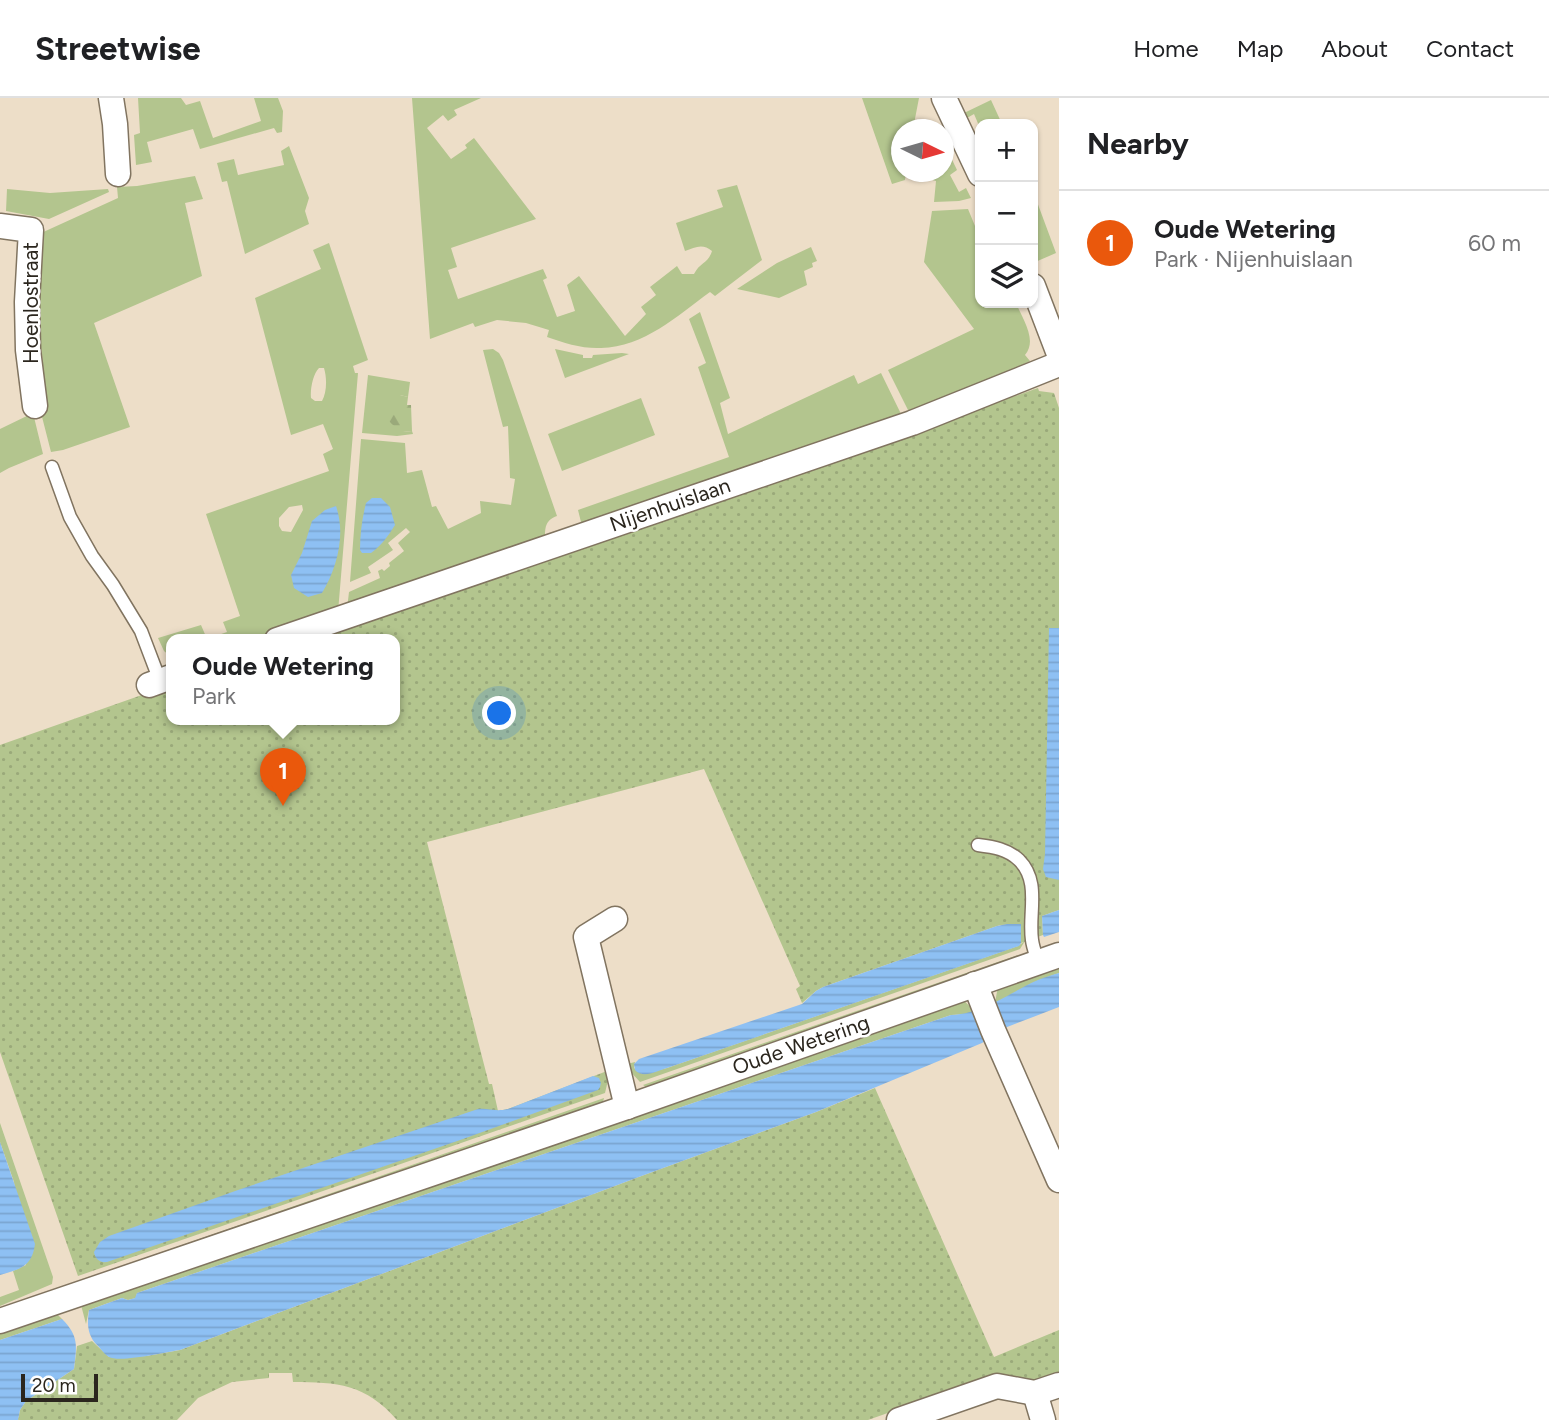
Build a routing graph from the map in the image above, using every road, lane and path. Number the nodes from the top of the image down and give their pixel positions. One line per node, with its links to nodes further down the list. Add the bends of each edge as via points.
1 (111, 98): 4 (street)
2 (943, 98): 3 (street)
3 (975, 164)
4 (118, 174)
5 (0, 226): 9 (street, Hoenlostraat, via 31,230 27,302)
6 (1038, 299): 7 (street)
7 (1059, 354)
8 (1059, 364): 11 (street, Nijenhuislaan, via 912,423)
9 (35, 406)
10 (52, 467): 12 (lane, via 70,517 134,617)
11 (295, 634)
12 (160, 681)
13 (978, 845): 15 (lane, via 1015,856 1031,876 1032,918)
14 (615, 919): 17 (street, via 586,937)
15 (1043, 952): 16 (street, Oude Wetering)
16 (975, 984): 17 (street, Oude Wetering); 18 (street)
17 (627, 1107): 19 (street, Oude Wetering)
18 (1059, 1180)
19 (0, 1321)
20 (1059, 1385): 21 (street)
21 (1035, 1393): 22 (street, via 997,1386); 23 (street)
22 (899, 1420)
23 (1043, 1420)

